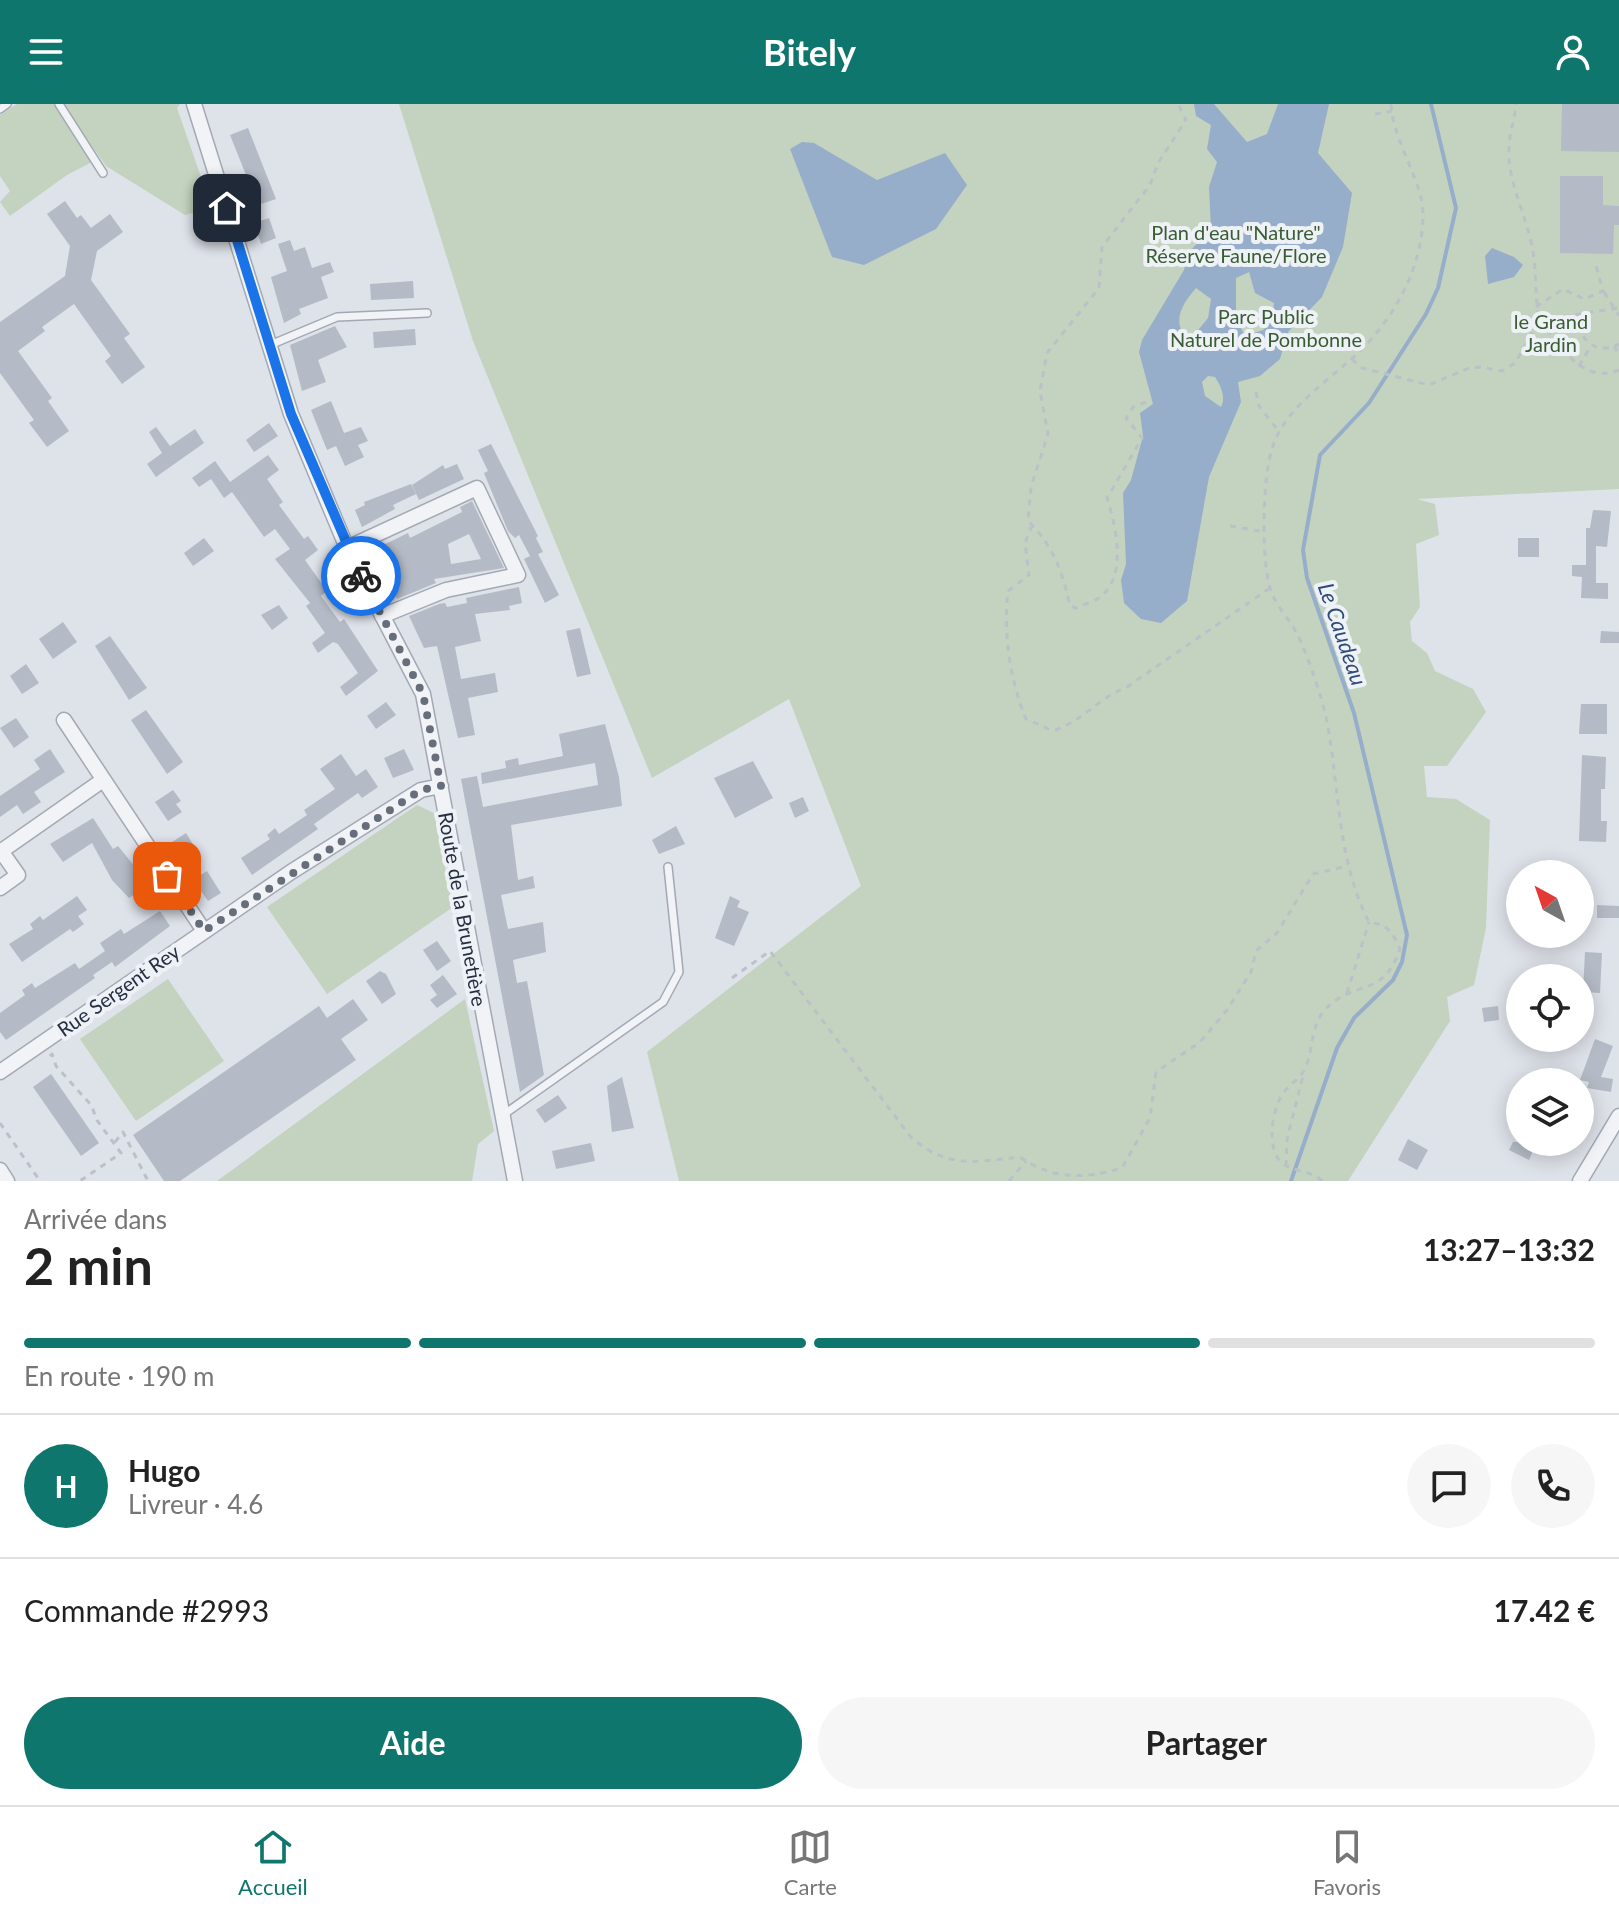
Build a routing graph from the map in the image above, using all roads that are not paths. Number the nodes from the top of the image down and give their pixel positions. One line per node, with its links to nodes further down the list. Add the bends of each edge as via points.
1 (7, 104): 4 (lane)
2 (59, 104): 5 (lane)
3 (194, 104): 7 (street, Route de la Brunetière)
4 (0, 109)
5 (103, 173)
6 (427, 313): 7 (lane, via 337,317)
7 (270, 345): 8 (street, Route de la Brunetière, via 291,414)
8 (347, 548): 9 (street, Route de la Brunetière); 9 (street, via 477,488 518,575 446,590)
9 (382, 616): 12 (street, Route de la Brunetière, via 423,694)
10 (64, 720): 11 (street)
11 (103, 780): 13 (street); 16 (street)
12 (441, 786): 16 (street, Rue Sergent Rey, via 421,790); 18 (street, Route de la Brunetière)
13 (0, 852): 15 (street, via 18,875)
14 (668, 867): 18 (lane, via 679,972 663,1002)
15 (0, 888)
16 (204, 931): 17 (street, Rue Sergent Rey)
17 (0, 1072)
18 (503, 1115): 22 (street, Route de la Brunetière)
19 (1619, 1116): 23 (street)
20 (0, 1170): 21 (street)
21 (7, 1181)
22 (515, 1181)
23 (1580, 1181)

